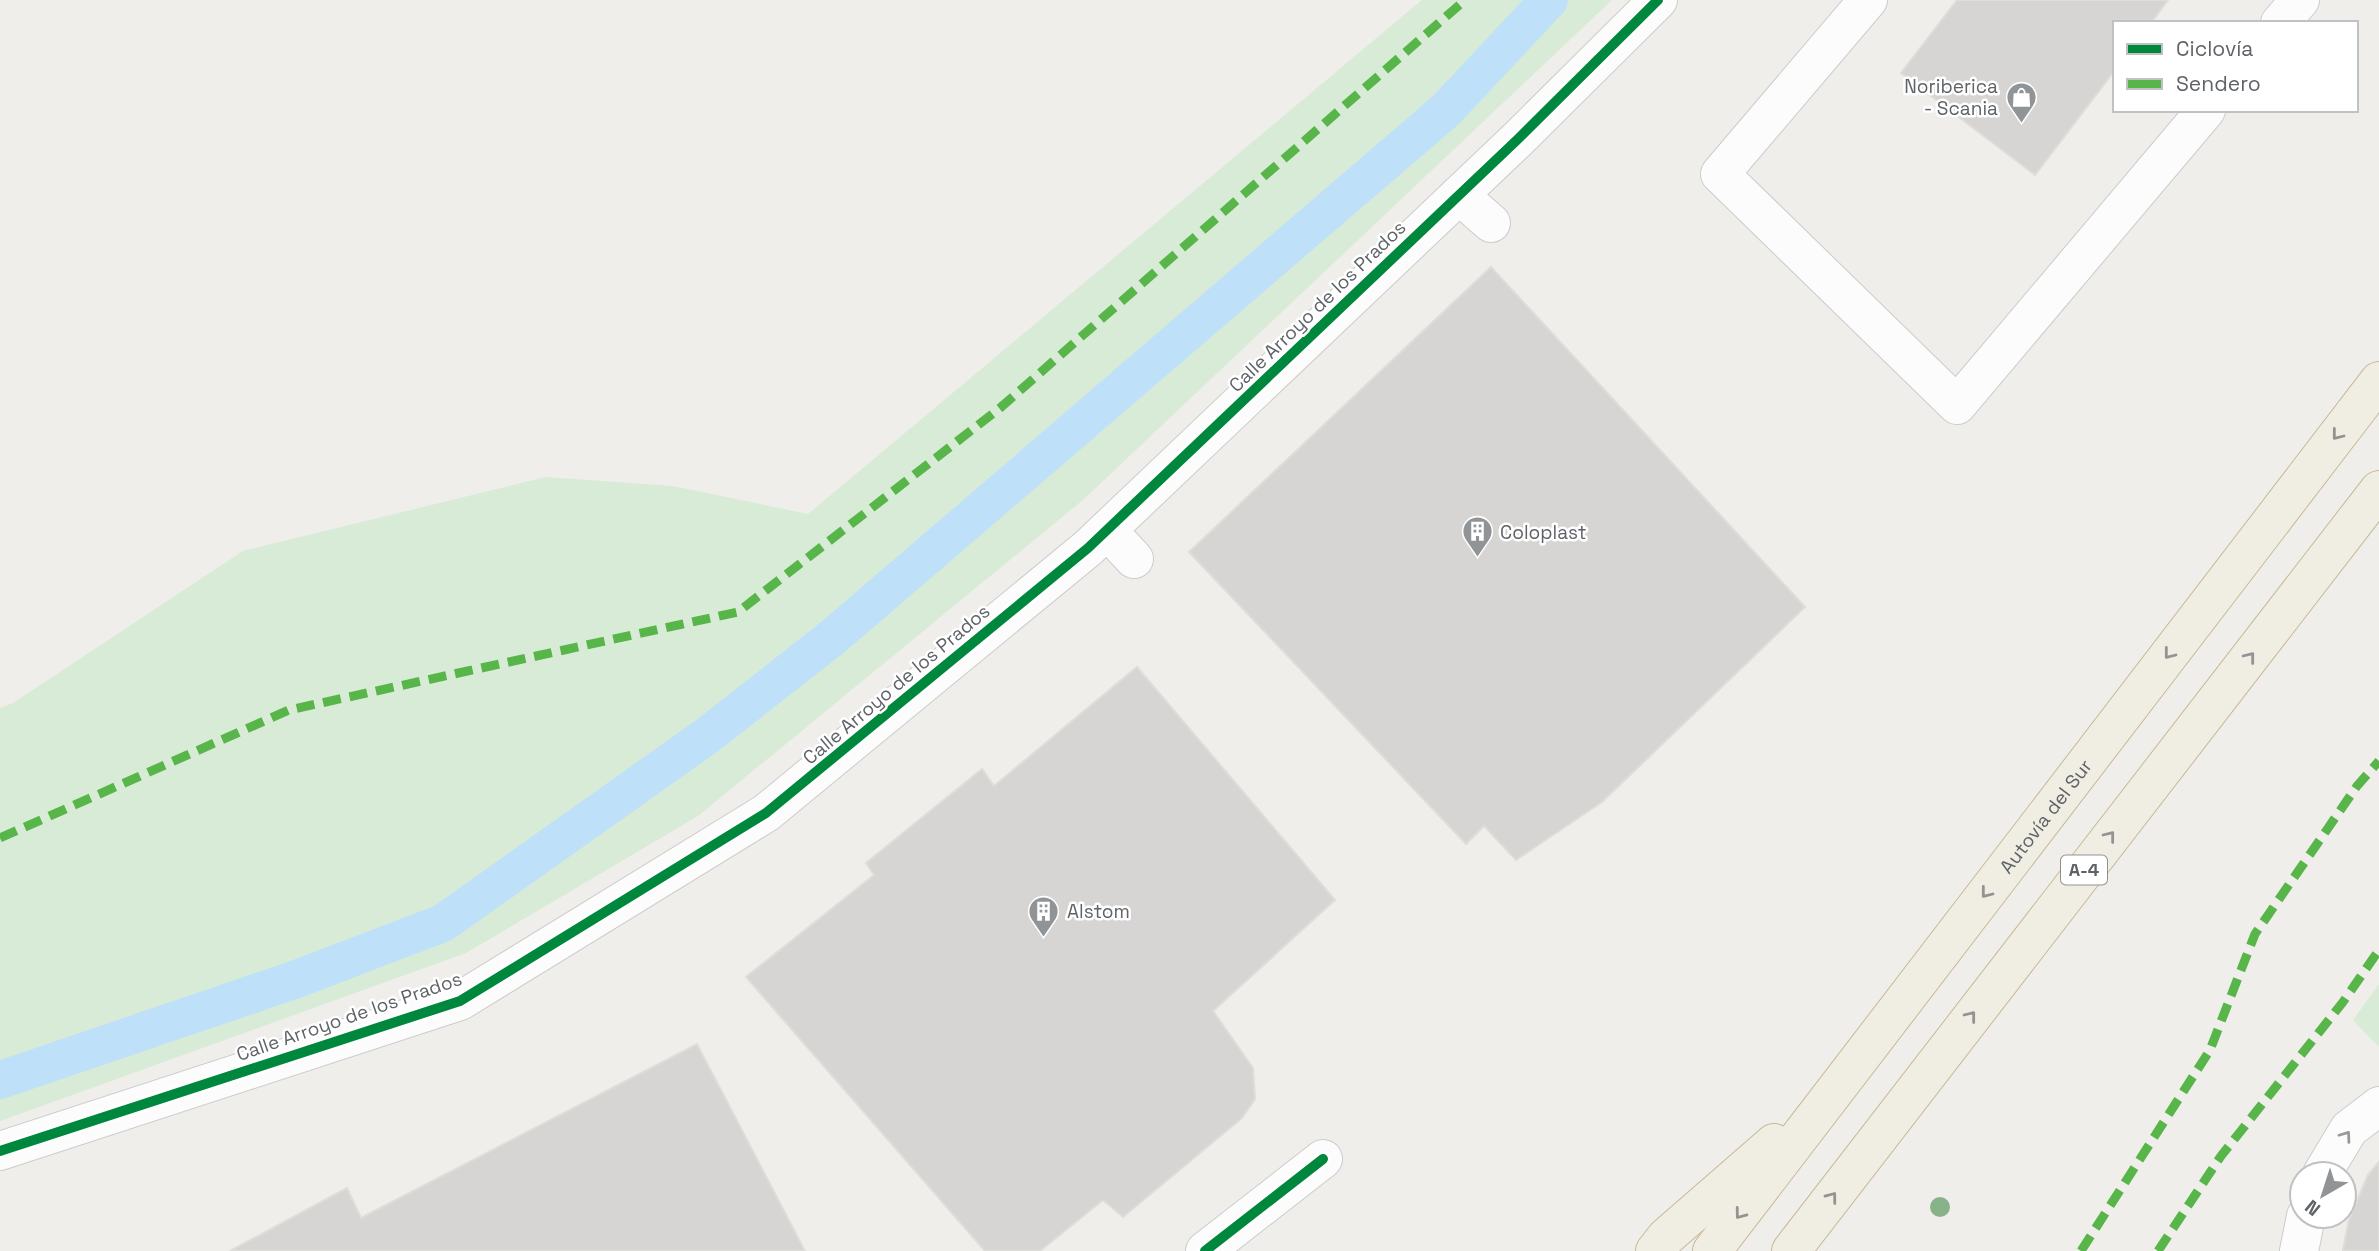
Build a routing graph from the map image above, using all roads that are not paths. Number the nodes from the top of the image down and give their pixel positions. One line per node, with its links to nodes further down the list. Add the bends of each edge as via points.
1 (1658, 0): 6 (street, Calle Arroyo de los Prados)
2 (1868, 0): 5 (street, via 1720,174 1958,405)
3 (2300, 0): 4 (street)
4 (2282, 21)
5 (2204, 112)
6 (1459, 195): 7 (street); 10 (street, Calle Arroyo de los Prados)
7 (1491, 223)
8 (2379, 381): 12 (highway, Autovía del Sur, one-way to 12)
9 (2379, 490): 21 (highway, A-4, one-way to 9)
10 (1107, 530): 11 (street); 14 (street, Calle Arroyo de los Prados, via 766,813 460,1002)
11 (1134, 559)
12 (1833, 1090): 19 (highway); 20 (highway, Autovía del Sur, one-way to 20)
13 (2379, 1106): 16 (street, one-way to 13, via 2349,1129)
14 (0, 1152)
15 (1324, 1159): 18 (street)
16 (2330, 1160)
17 (2303, 1230): 22 (street)
18 (1205, 1251)
19 (1655, 1251)
20 (1712, 1251)
21 (1791, 1251)
22 (2299, 1251)

